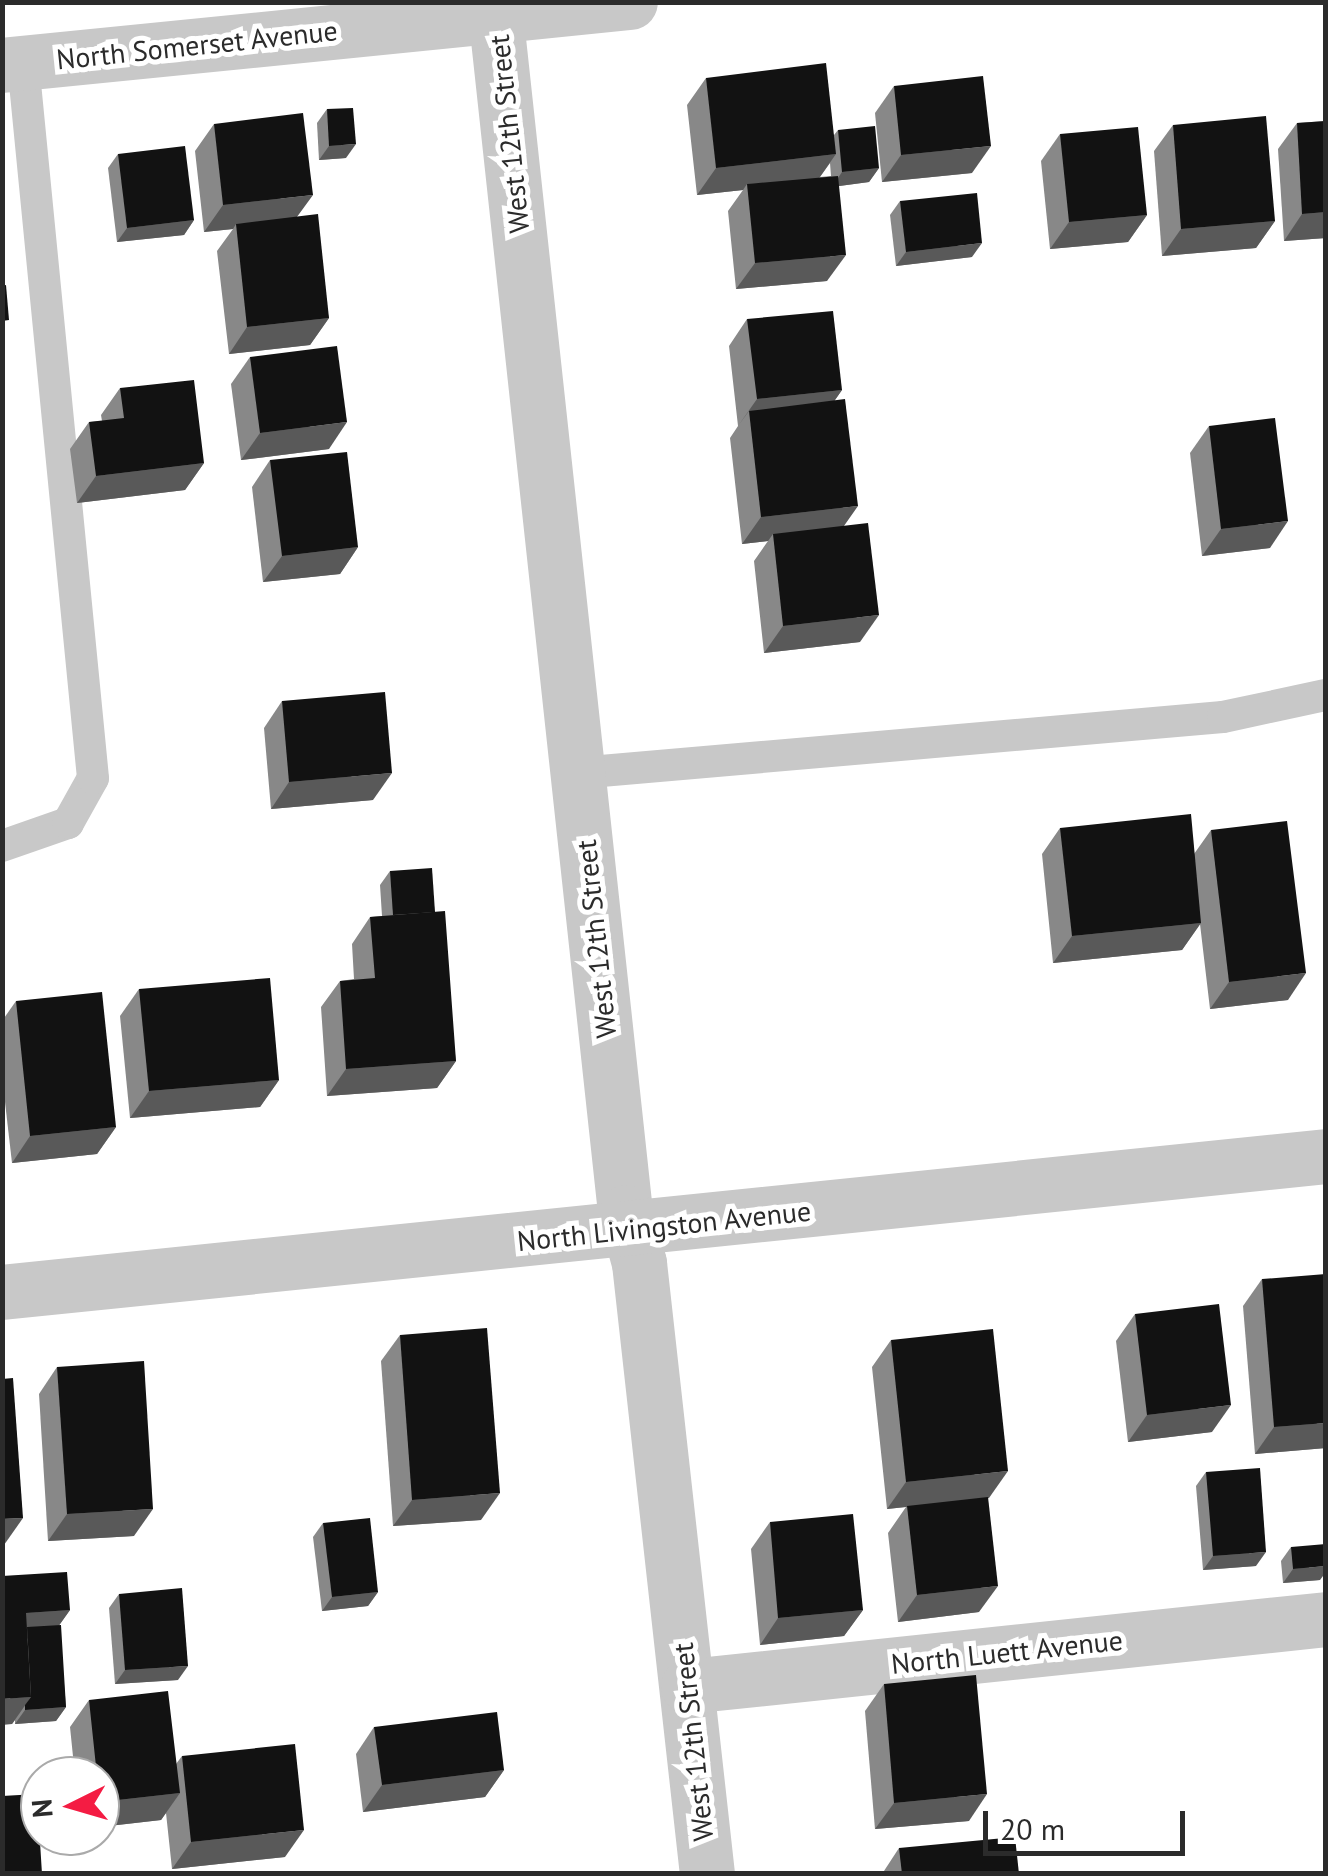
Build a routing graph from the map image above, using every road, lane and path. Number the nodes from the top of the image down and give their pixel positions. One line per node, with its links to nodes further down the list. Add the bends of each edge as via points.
1 (630, 2): 2 (street, North Somerset Avenue)
2 (495, 9): 3 (street, North Somerset Avenue); 5 (street, West 12th Street)
3 (13, 64): 6 (lane, via 94,778 68,823)
4 (1326, 695): 5 (lane, via 1223,717)
5 (578, 772): 8 (street, West 12th Street)
6 (2, 846)
7 (1326, 1156): 8 (street, North Livingston Avenue)
8 (632, 1230): 9 (street, North Livingston Avenue); 11 (street, West 12th Street)
9 (2, 1292)
10 (1326, 1619): 11 (street, North Luett Avenue)
11 (688, 1686): 12 (street, West 12th Street)
12 (706, 1874)

